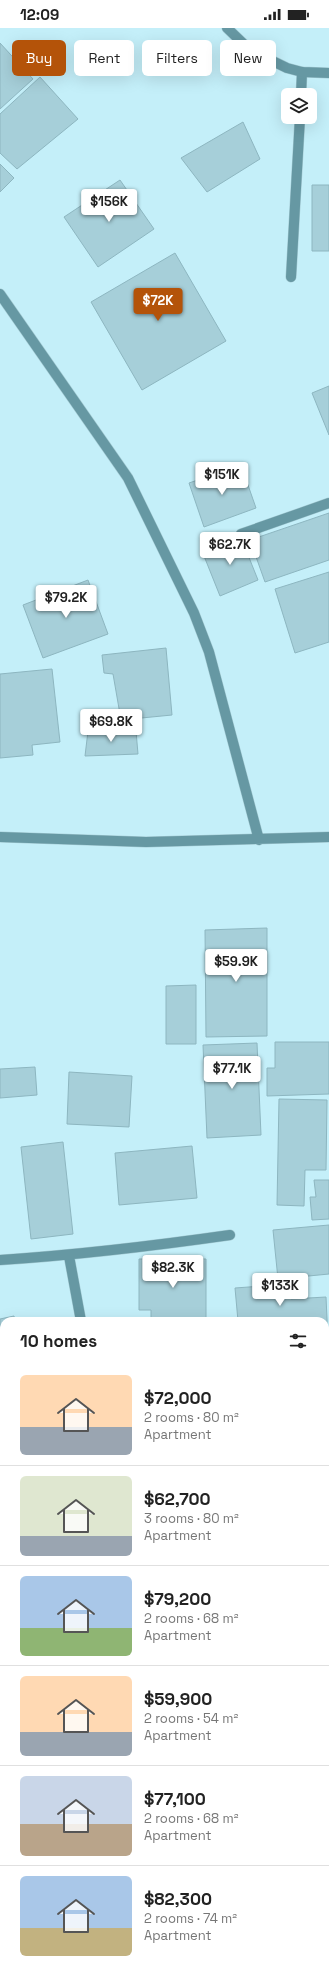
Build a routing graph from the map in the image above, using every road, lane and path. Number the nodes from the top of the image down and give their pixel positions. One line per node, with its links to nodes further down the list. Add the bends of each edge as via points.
1 (227, 28): 2 (street, via 250,50 287,68)
2 (302, 72): 3 (street); 4 (street)
3 (329, 73)
4 (301, 88)
5 (300, 124): 6 (street)
6 (291, 277)
7 (0, 294): 12 (street, via 128,478 194,613 209,652)
8 (329, 503): 9 (street)
9 (241, 534)
10 (0, 837): 12 (street, via 146,842)
11 (329, 837): 12 (street)
12 (259, 840)
13 (230, 1235): 14 (street)
14 (69, 1256): 15 (street); 16 (street)
15 (0, 1260)
16 (80, 1317)

